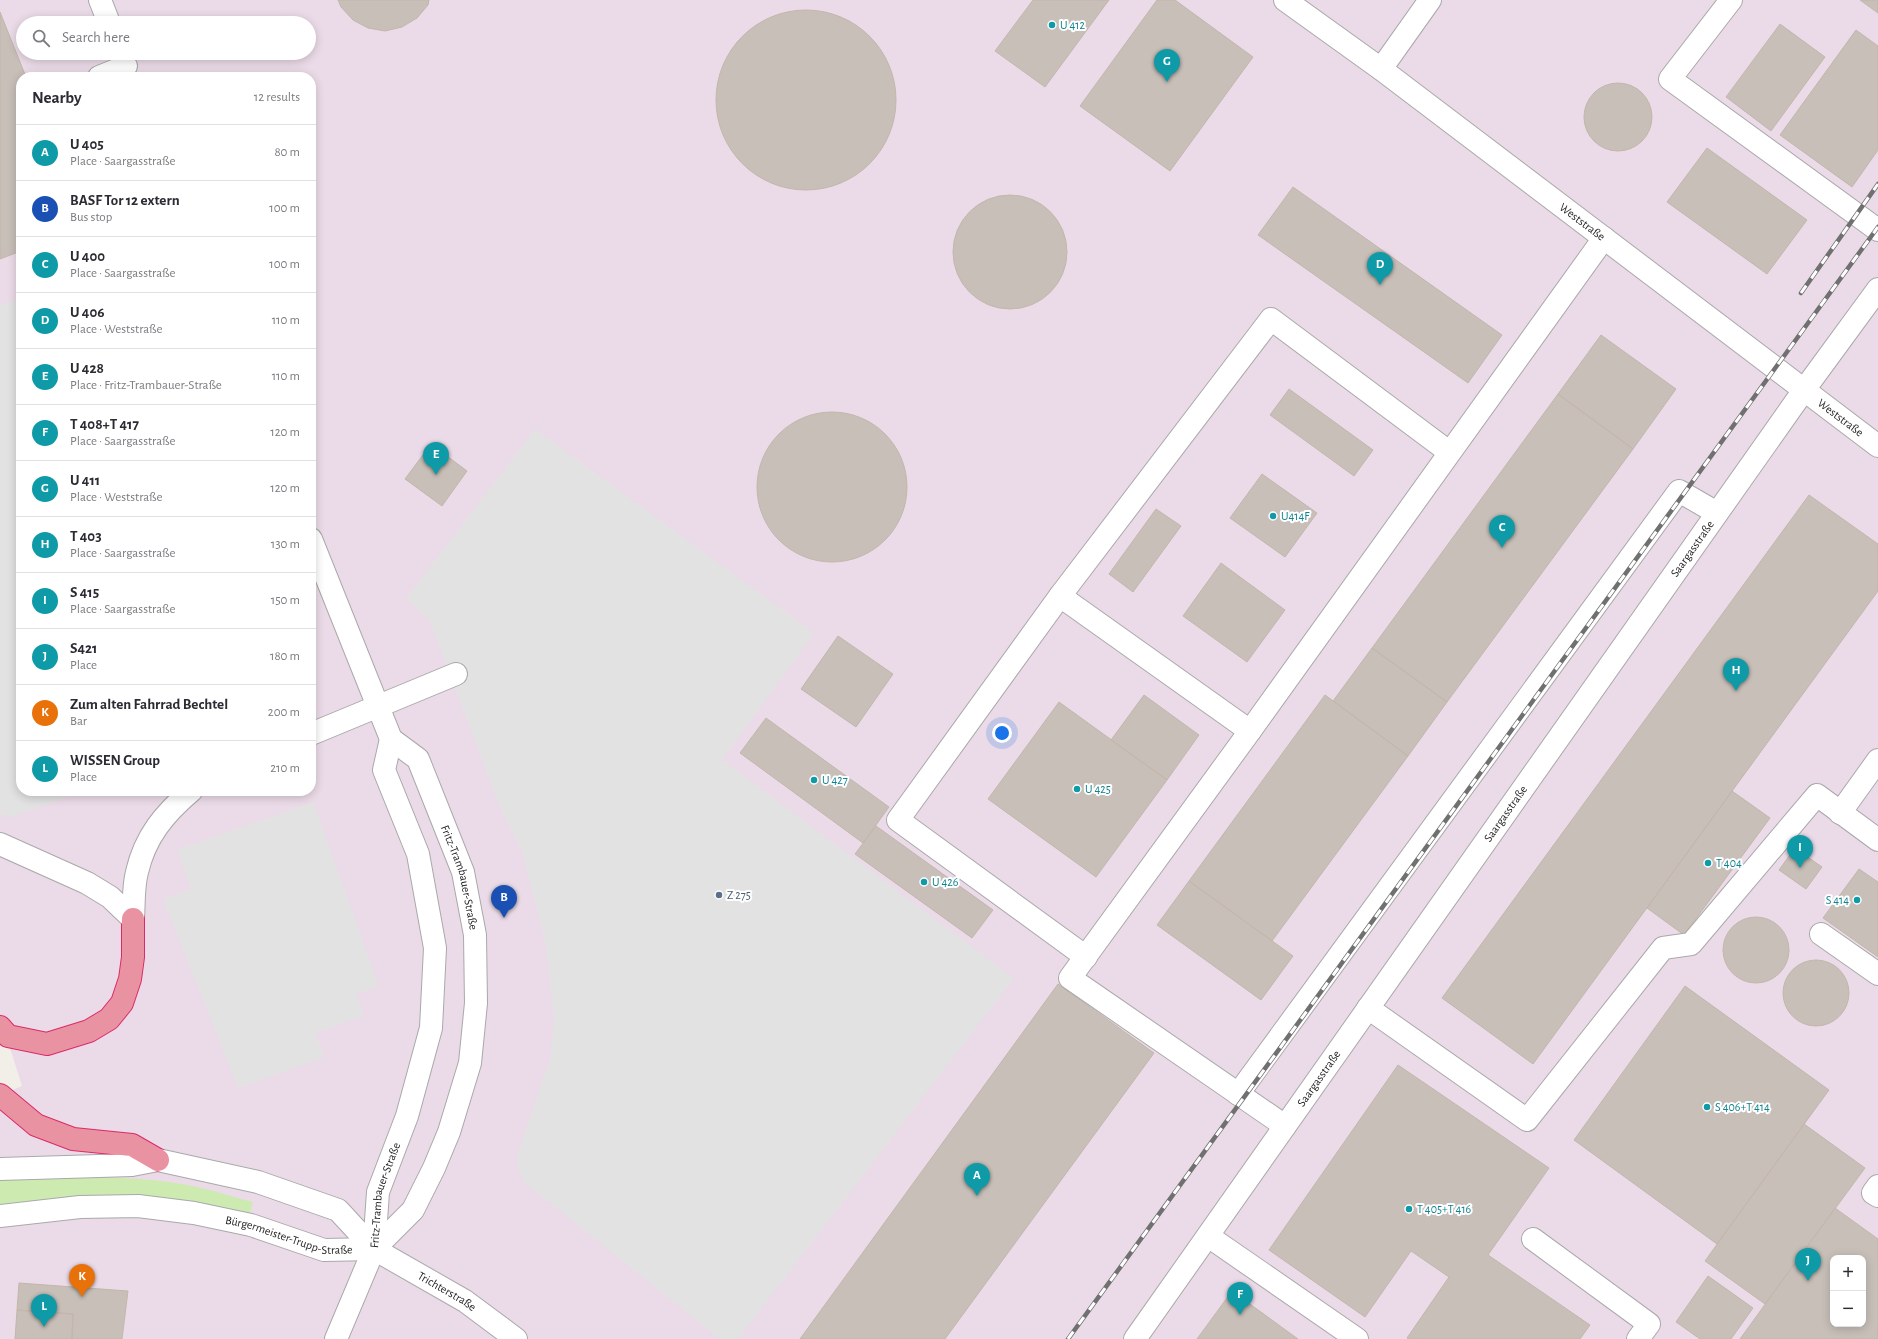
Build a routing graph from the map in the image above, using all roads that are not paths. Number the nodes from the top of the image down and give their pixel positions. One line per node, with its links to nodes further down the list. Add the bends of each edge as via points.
1 (100, 0): 5 (street)
2 (1285, 0): 7 (street, Weststraße)
3 (1430, 0): 7 (street)
4 (1731, 0): 9 (street, via 1670,79)
5 (107, 16)
6 (126, 66): 8 (street)
7 (1381, 69): 10 (street, Weststraße)
8 (111, 72)
9 (1878, 230)
10 (1604, 238): 12 (street, Weststraße); 14 (street)
11 (1878, 289): 12 (street, Saargasstraße)
12 (1804, 390): 13 (street, Weststraße); 15 (street, Saargasstraße)
13 (1878, 446)
14 (1449, 452): 17 (street, via 1271,319); 20 (street)
15 (1717, 513): 32 (street, Saargasstraße); 34 (street, via 1679,491)
16 (316, 552): 19 (street, Fritz-Trambauer-Straße)
17 (1060, 596): 20 (street); 30 (street, via 898,820)
18 (456, 674): 19 (street)
19 (378, 707): 21 (street); 22 (street, Fritz-Trambauer-Straße)
20 (1250, 731): 30 (street)
21 (316, 732)
22 (392, 739): 44 (street, Fritz-Trambauer-Straße, via 384,770 418,854 434,948 431,1028 407,1116 378,1192); 44 (street, Fritz-Trambauer-Straße, via 418,760 463,872 475,935 476,1003 470,1063 449,1132 413,1210)
23 (1878, 760): 25 (street)
24 (184, 796): 28 (street, via 171,807 150,835 137,873)
25 (1840, 813): 26 (street); 32 (street, via 1817,795 1691,944 1663,948 1527,1120)
26 (1878, 840)
27 (0, 844): 28 (street, via 87,883 110,897)
28 (133, 919): 33 (highway, via 130,978 122,1003 109,1019 89,1031 47,1044 8,1036)
29 (1821, 934): 31 (street)
30 (1086, 957): 34 (street, via 1070,978)
31 (1878, 974)
32 (1368, 1008): 36 (street, Saargasstraße)
33 (0, 1027)
34 (1238, 1094): 36 (street)
35 (0, 1095): 37 (highway, via 36,1125 73,1139 132,1145)
36 (1285, 1126): 42 (street, Saargasstraße)
37 (158, 1160): 38 (street, Bürgermeister-Trupp-Straße, via 132,1165); 44 (street, Bürgermeister-Trupp-Straße, via 258,1182 338,1210)
38 (0, 1169)
39 (1878, 1186): 40 (street, via 1873,1193)
40 (1878, 1196)
41 (0, 1216): 44 (street, Bürgermeister-Trupp-Straße, via 80,1207 138,1206 194,1213 251,1226 324,1250)
42 (1208, 1236): 47 (street, Saargasstraße); 48 (street)
43 (1533, 1239): 49 (street, via 1649,1324)
44 (374, 1248): 45 (street); 46 (street, Trichterstraße, via 465,1301)
45 (336, 1339)
46 (516, 1339)
47 (1135, 1339)
48 (1357, 1339)
49 (1638, 1339)

